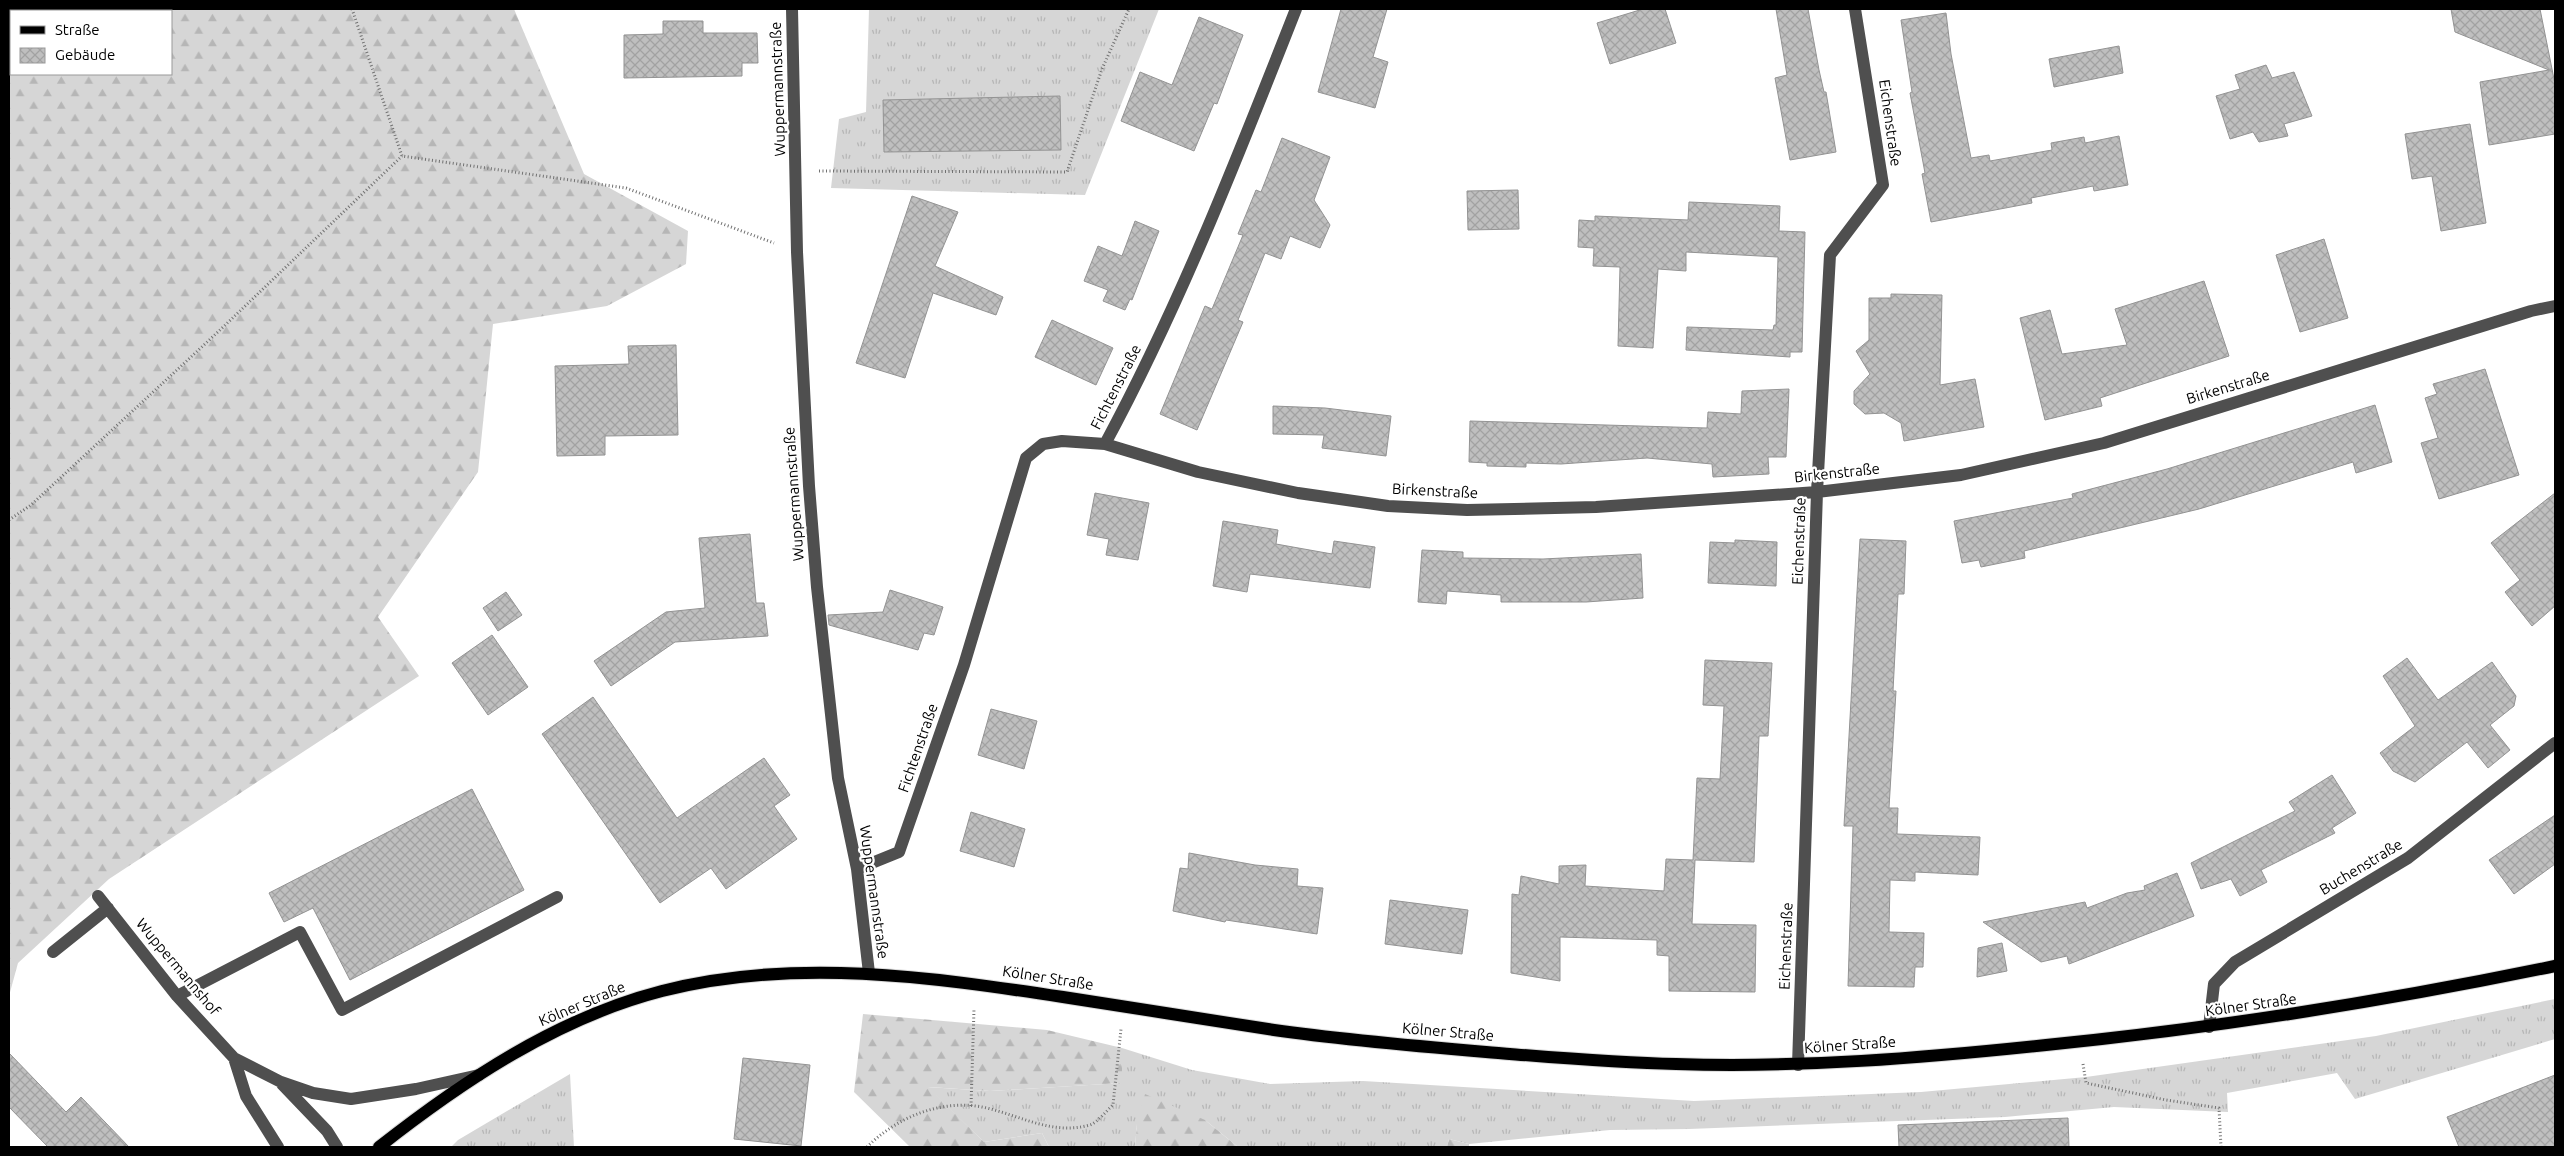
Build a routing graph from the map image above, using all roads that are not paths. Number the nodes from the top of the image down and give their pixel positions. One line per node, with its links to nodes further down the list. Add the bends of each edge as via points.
1 (792, 9): 8 (street, Wuppermannstraße, via 797,252 809,486 838,778)
2 (1296, 9): 5 (street, Fichtenstraße, via 1184,283 1140,380)
3 (1855, 9): 6 (street, Eichenstraße, via 1883,185 1830,254)
4 (2555, 306): 6 (street, Birkenstraße, via 2104,443 1962,475)
5 (1105, 444): 6 (street, Birkenstraße, via 1207,474 1388,506 1466,510 1596,507); 8 (street, Fichtenstraße, via 1062,441 1043,444 1026,458 964,665 899,852)
6 (1817, 492): 18 (street, Eichenstraße)
7 (2555, 743): 16 (street, Buchenstraße, via 2408,858 2234,962 2214,984)
8 (857, 869): 14 (street, Wuppermannstraße)
9 (98, 896): 11 (street, Wuppermannshof)
10 (557, 897): 15 (street, via 342,1010 300,932)
11 (108, 908): 12 (street); 15 (street, Wuppermannshof)
12 (53, 952)
13 (2555, 966): 16 (main road, Kölner Straße, via 2332,1009)
14 (869, 973): 18 (main road, Kölner Straße, via 975,983 1300,1034 1419,1046 1669,1064); 19 (main road, Kölner Straße, via 752,976 669,989 622,1002 568,1026)
15 (177, 996): 17 (street, Wuppermannshof)
16 (2209, 1027): 18 (main road, Kölner Straße, via 1979,1052)
17 (234, 1058): 20 (street, Wuppermannshof); 21 (street, Wuppermannshof, via 246,1096)
18 (1798, 1065)
19 (482, 1074): 20 (street, Wuppermannshof, via 351,1099 313,1094); 23 (main road, Kölner Straße)
20 (281, 1082): 22 (street, Wuppermannshof)
21 (278, 1147)
22 (337, 1147)
23 (379, 1147)

